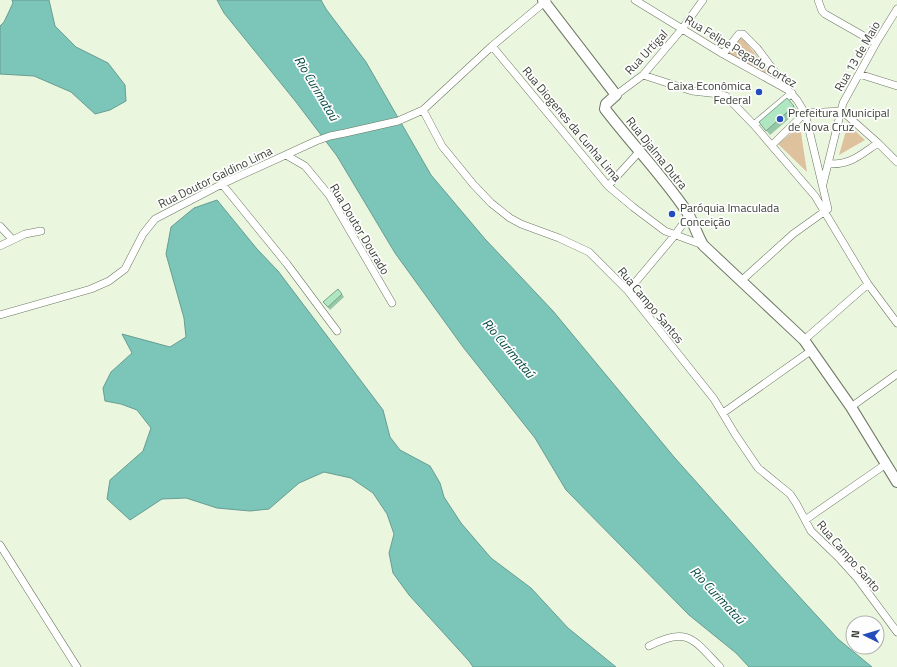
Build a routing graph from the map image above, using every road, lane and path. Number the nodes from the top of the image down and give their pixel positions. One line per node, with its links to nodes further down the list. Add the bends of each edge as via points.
1 (635, 0): 6 (street, Rua Felipe Pegado Cortez)
2 (702, 0): 6 (street, Rua Urtigal)
3 (818, 0): 7 (street, via 825,14)
4 (545, 1): 8 (street); 14 (main road)
5 (897, 9): 7 (street, Rua 13 de Maio)
6 (682, 29): 9 (street, Rua Felipe Pegado Cortez); 11 (street, Rua Urtigal)
7 (876, 43): 10 (street, Rua 13 de Maio)
8 (492, 46): 15 (street); 27 (street, Rua Diogenes da Cunha Lima)
9 (723, 54): 13 (street, Rua Felipe Pegado Cortez); 13 (street, via 738,35 743,34 757,48)
10 (858, 74): 12 (street); 16 (street, Rua 13 de Maio, via 843,103)
11 (643, 75): 14 (street, Rua Urtigal); 18 (street, via 692,90 726,96)
12 (897, 86)
13 (790, 92): 17 (street, Rua Felipe Pegado Cortez); 18 (street)
14 (616, 95): 21 (main road, Rua Djalma Dutra, via 606,104 605,109)
15 (423, 110): 22 (street, Rua Doutor Galdino Lima, via 398,121 330,136); 38 (street, Rua Campo Santos, via 442,146 491,203 521,224 589,252)
16 (842, 111): 17 (street); 19 (street); 24 (street, Rua 13 de Maio)
17 (805, 114): 20 (street); 26 (street, Rua Felipe Pegado Cortez)
18 (754, 125): 20 (street)
19 (878, 143): 23 (street); 24 (street, via 851,161 840,165)
20 (772, 145): 28 (street)
21 (639, 152): 27 (street); 29 (main road, Rua Djalma Dutra, via 666,182)
22 (286, 155): 25 (street, Rua Doutor Galdino Lima); 39 (street, Rua Doutor Dourado, via 302,164 328,195)
23 (897, 162)
24 (828, 164): 26 (street, Rua 13 de Maio)
25 (222, 184): 40 (street, Rua Doutor Galdino Lima, via 155,219 142,234 125,269 115,278 91,288); 42 (street)
26 (822, 185): 28 (street, Rua Felipe Pegado Cortez, via 828,208)
27 (608, 186): 32 (street, Rua Diogenes da Cunha Lima, via 652,222)
28 (826, 211): 36 (street, via 793,234); 37 (street)
29 (689, 215): 32 (street); 34 (main road, Rua Djalma Dutra)
30 (0, 226): 33 (street)
31 (41, 231): 33 (street)
32 (675, 235): 34 (street, Rua Diogenes da Cunha Lima); 38 (street)
33 (12, 239): 35 (street)
34 (703, 245): 36 (main road, Rua Djalma Dutra)
35 (0, 246)
36 (741, 281): 43 (main road, Rua Djalma Dutra)
37 (868, 284): 41 (street); 43 (street)
38 (628, 291): 47 (street, Rua Campo Santos, via 714,398)
39 (392, 303)
40 (0, 315)
41 (897, 323)
42 (337, 331)
43 (804, 340): 44 (main road, Rua Djalma Dutra)
44 (812, 350): 46 (main road, Rua Djalma Dutra); 47 (street)
45 (897, 374): 46 (street)
46 (851, 407): 48 (main road, Rua Djalma Dutra)
47 (723, 413): 49 (street, Rua Campo Santos, via 758,468)
48 (886, 464): 50 (main road, Rua Djalma Dutra); 51 (street)
49 (769, 478): 51 (street, Rua Campo Santo, via 790,494)
50 (897, 482)
51 (805, 520): 53 (street, Rua Campo Santo, via 815,536 857,578)
52 (0, 545): 55 (street)
53 (897, 632)
54 (649, 646): 56 (street, via 674,636 683,636 695,642)
55 (77, 667)
56 (720, 667)

